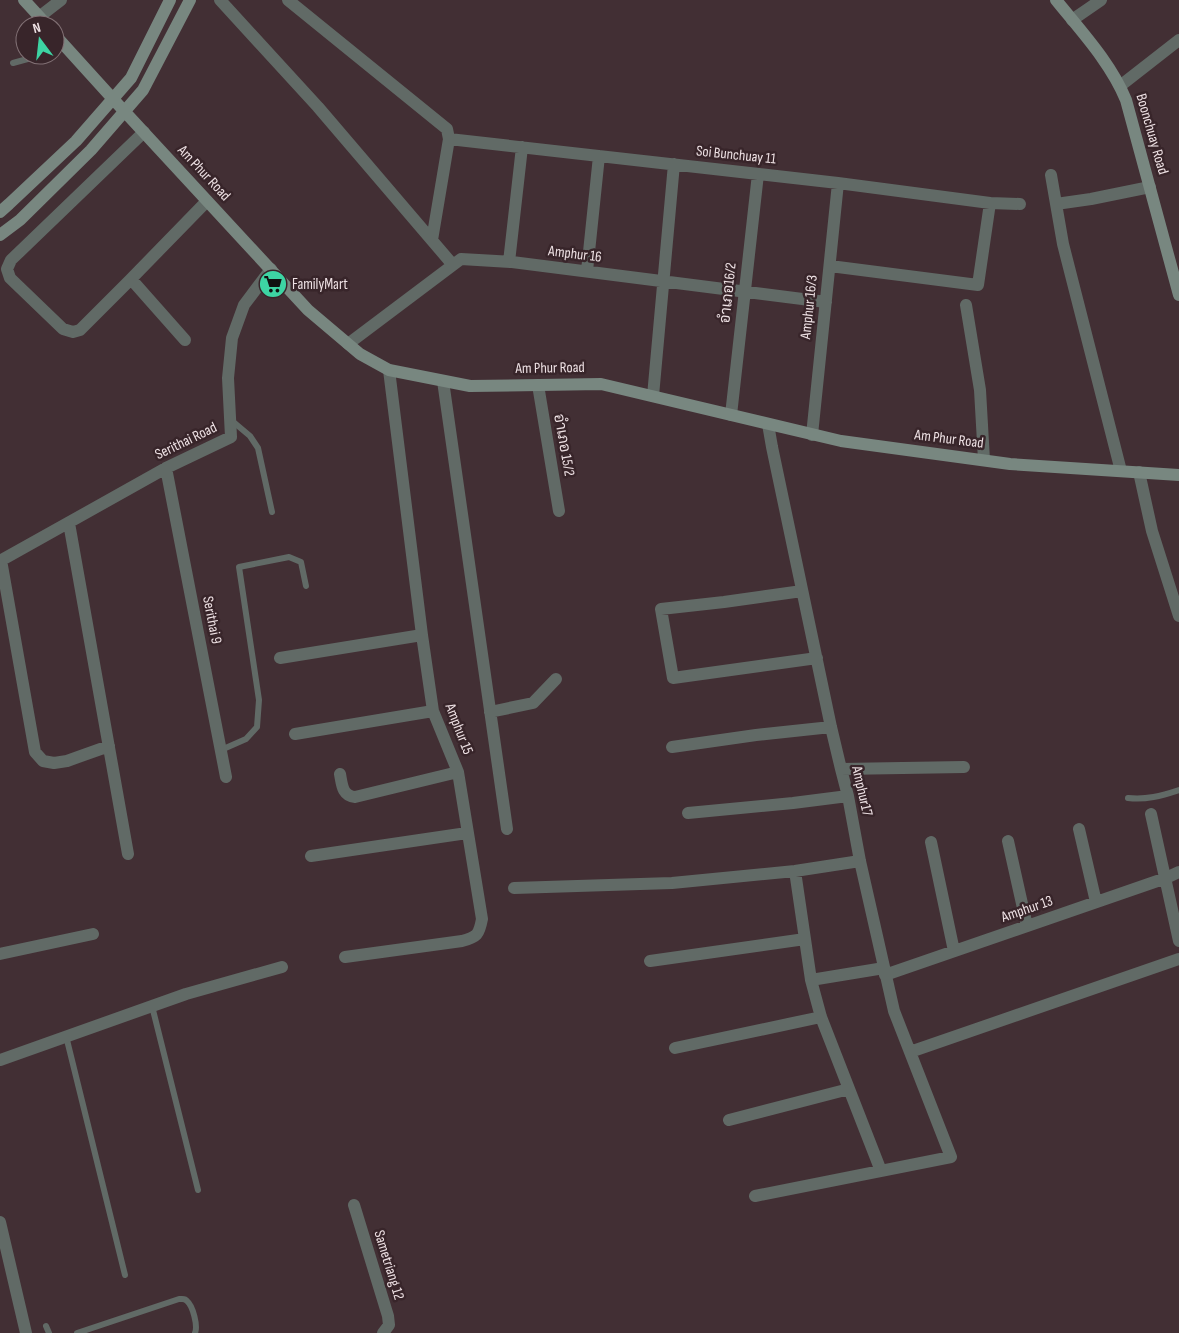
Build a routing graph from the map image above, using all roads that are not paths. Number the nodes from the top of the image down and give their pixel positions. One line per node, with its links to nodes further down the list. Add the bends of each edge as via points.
1 (24, 0): 9 (street)
2 (61, 0): 10 (street)
3 (170, 0): 15 (street, via 131,78)
4 (190, 0): 16 (street, via 142,90)
5 (220, 0): 32 (street, via 318,107)
6 (288, 0): 18 (street, via 447,129)
7 (1056, 0): 11 (street, Boonchuay Road)
8 (1101, 0): 11 (street)
9 (38, 15)
10 (48, 15)
11 (1072, 20): 14 (street, Boonchuay Road)
12 (1179, 40): 14 (street)
13 (65, 48): 15 (street, Am Phur Road)
14 (1120, 86): 25 (street, Boonchuay Road)
15 (113, 99): 16 (street, Am Phur Road); 30 (street, via 76,141)
16 (124, 111): 17 (street, Am Phur Road); 31 (street, via 91,150 20,220)
17 (144, 132): 26 (street, Am Phur Road); 38 (street, via 11,260 8,269 10,278 64,329 73,332 80,330)
18 (449, 139): 19 (street, Soi Bunchuay 11); 32 (street)
19 (522, 147): 20 (street, Soi Bunchuay 11); 33 (street)
20 (600, 156): 21 (street, Soi Bunchuay 11); 37 (street)
21 (674, 164): 22 (street, Soi Bunchuay 11); 39 (street)
22 (758, 174): 24 (street, Soi Bunchuay 11); 40 (street, อำเภอ16/2)
23 (1050, 175): 29 (street)
24 (838, 183): 27 (street, Soi Bunchuay 11); 35 (street, Amphur 16/3)
25 (1150, 187): 29 (street); 41 (street, Boonchuay Road)
26 (207, 201): 36 (street, Am Phur Road); 38 (street)
27 (990, 203): 28 (street, Soi Bunchuay 11); 35 (street, via 978,285)
28 (1020, 204)
29 (1056, 204): 56 (street, via 1063,244)
30 (0, 212)
31 (0, 235)
32 (432, 240): 34 (street)
33 (509, 262): 34 (street, Amphur 16, via 461,259); 37 (street, Amphur 16)
34 (453, 264): 45 (street, Amphur 16)
35 (830, 266): 42 (street, Amphur 16/3)
36 (271, 269): 45 (street, Am Phur Road, via 308,310); 51 (street, Serithai Road, via 244,304 232,338 228,378)
37 (587, 271): 39 (street, Amphur 16)
38 (131, 279): 44 (street)
39 (663, 281): 40 (street, Amphur 16); 49 (street)
40 (745, 292): 42 (street, Amphur 16); 50 (street, อำเภอ16/2)
41 (1179, 295)
42 (826, 302): 53 (street, Amphur 16/3)
43 (966, 305): 54 (street, via 980,390)
44 (185, 340)
45 (348, 344): 46 (street, Am Phur Road)
46 (389, 370): 47 (street, Am Phur Road); 66 (street, Amphur 15)
47 (443, 381): 48 (street, Am Phur Road, via 470,386); 71 (street)
48 (538, 385): 49 (street, Am Phur Road, via 601,384); 59 (street, อำเภอ 15/2)
49 (653, 396): 50 (street, Am Phur Road)
50 (731, 415): 52 (street, Am Phur Road)
51 (230, 419): 55 (street, Serithai Road, via 231,437); 60 (lane, via 250,436 258,448)
52 (768, 424): 53 (street, Am Phur Road); 64 (street, Amphur17)
53 (812, 435): 54 (street, Am Phur Road)
54 (984, 460): 56 (street, Am Phur Road)
55 (166, 468): 61 (street, Serithai Road); 76 (street, Serithai 9)
56 (1121, 471): 57 (street, Am Phur Road)
57 (1139, 472): 58 (street, Am Phur Road); 65 (street, via 1152,530)
58 (1179, 475)
59 (559, 511)
60 (272, 512)
61 (69, 523): 62 (street, Serithai Road); 74 (street)
62 (1, 561): 74 (street, via 35,752 43,761 54,763)
63 (306, 586): 76 (lane, via 301,562 289,557 239,567 259,700 257,727 246,739)
64 (802, 591): 68 (street, Amphur17); 68 (street, via 661,609 673,678)
65 (1179, 616)
66 (422, 635): 67 (street); 70 (street, Amphur 15)
67 (280, 658)
68 (817, 658): 72 (street, Amphur17)
69 (556, 679): 71 (street, via 528,705)
70 (433, 711): 73 (street); 79 (street, Amphur 15)
71 (490, 712): 87 (street)
72 (831, 726): 75 (street); 78 (street, Amphur17)
73 (295, 734)
74 (109, 746): 92 (street)
75 (672, 747)
76 (221, 750): 81 (street, Serithai 9)
77 (964, 766): 78 (street)
78 (841, 769): 83 (street, Amphur17)
79 (458, 772): 80 (street, via 355,797 345,793); 89 (street, Amphur 15)
80 (340, 774)
81 (226, 778)
82 (1179, 790): 84 (lane, via 1140,800)
83 (848, 796): 85 (street); 94 (street, Amphur17)
84 (1128, 798)
85 (688, 813)
86 (1151, 814): 97 (street)
87 (507, 829)
88 (1079, 829): 99 (street)
89 (467, 833): 93 (street); 106 (street, Amphur 15, via 482,919 480,931 474,938)
90 (1008, 841): 100 (street)
91 (930, 842): 104 (street)
92 (128, 854)
93 (311, 856)
94 (860, 861): 95 (street); 110 (street, Amphur17)
95 (795, 871): 98 (street, via 672,883); 102 (street)
96 (1179, 872): 97 (street, Amphur 13)
97 (1166, 878): 99 (street, Amphur 13); 103 (street)
98 (514, 888)
99 (1096, 902): 100 (street, Amphur 13)
100 (1027, 926): 104 (street, Amphur 13)
101 (92, 934): 105 (street)
102 (804, 939): 108 (street); 111 (street)
103 (1179, 941)
104 (954, 951): 110 (street, Amphur 13)
105 (0, 954)
106 (345, 957)
107 (1179, 959): 116 (street)
108 (650, 961)
109 (282, 967): 112 (street)
110 (885, 972): 111 (street, Amphur 13); 116 (street, Amphur17, via 894,1011)
111 (811, 980): 113 (street)
112 (152, 1006): 114 (street); 121 (lane)
113 (821, 1017): 115 (street); 118 (street)
114 (66, 1036): 117 (street); 125 (lane)
115 (675, 1048)
116 (910, 1052): 120 (street, Amphur17, via 950,1157)
117 (0, 1060)
118 (850, 1089): 119 (street); 120 (street)
119 (729, 1120)
120 (881, 1171): 122 (street)
121 (198, 1190)
122 (754, 1196)
123 (354, 1205): 129 (street, Sametriang 12, via 388,1316 389,1325)
124 (0, 1222): 126 (street)
125 (125, 1275)
126 (23, 1332)
127 (197, 1332): 128 (lane, via 188,1302 179,1299)
128 (77, 1333)
129 (384, 1333)

